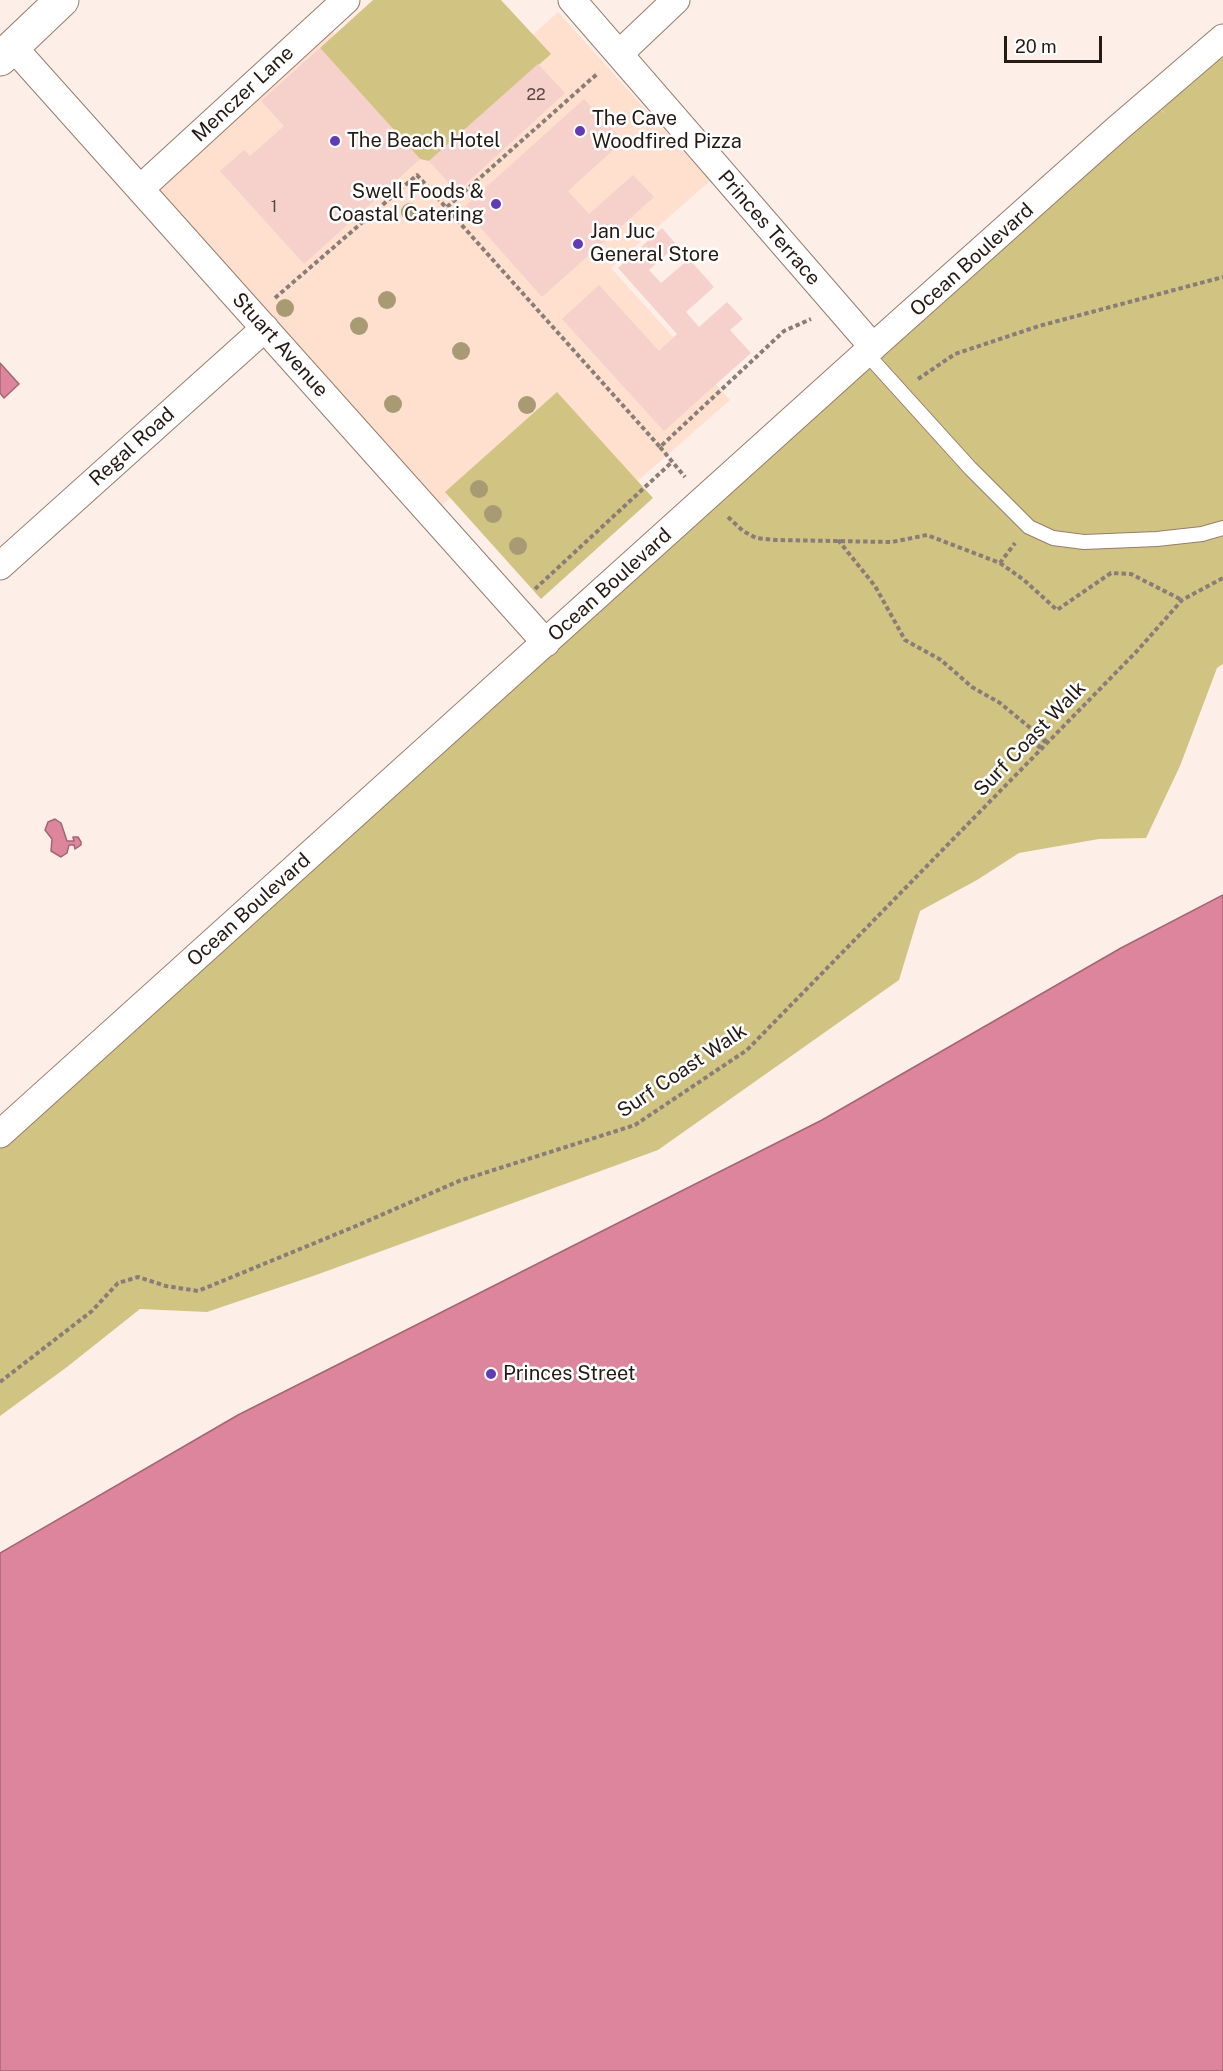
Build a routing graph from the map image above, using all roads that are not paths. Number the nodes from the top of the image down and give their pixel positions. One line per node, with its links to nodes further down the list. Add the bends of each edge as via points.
1 (62, 0): 6 (street)
2 (346, 0): 8 (street, Menczer Lane)
3 (572, 0): 7 (street, Princes Terrace)
4 (676, 0): 7 (street)
5 (1223, 38): 10 (street, Ocean Boulevard)
6 (6, 53): 8 (street, Stuart Avenue)
7 (619, 54): 10 (street, Princes Terrace, via 838,307)
8 (141, 188): 9 (street, Stuart Avenue)
9 (259, 322): 12 (street, Regal Road); 13 (street, Stuart Avenue)
10 (869, 350): 11 (lane, via 901,392 1029,527 1053,538 1084,542 1157,539); 13 (street, Ocean Boulevard)
11 (1223, 528)
12 (0, 566)
13 (546, 643): 14 (street, Ocean Boulevard)
14 (0, 1134)

